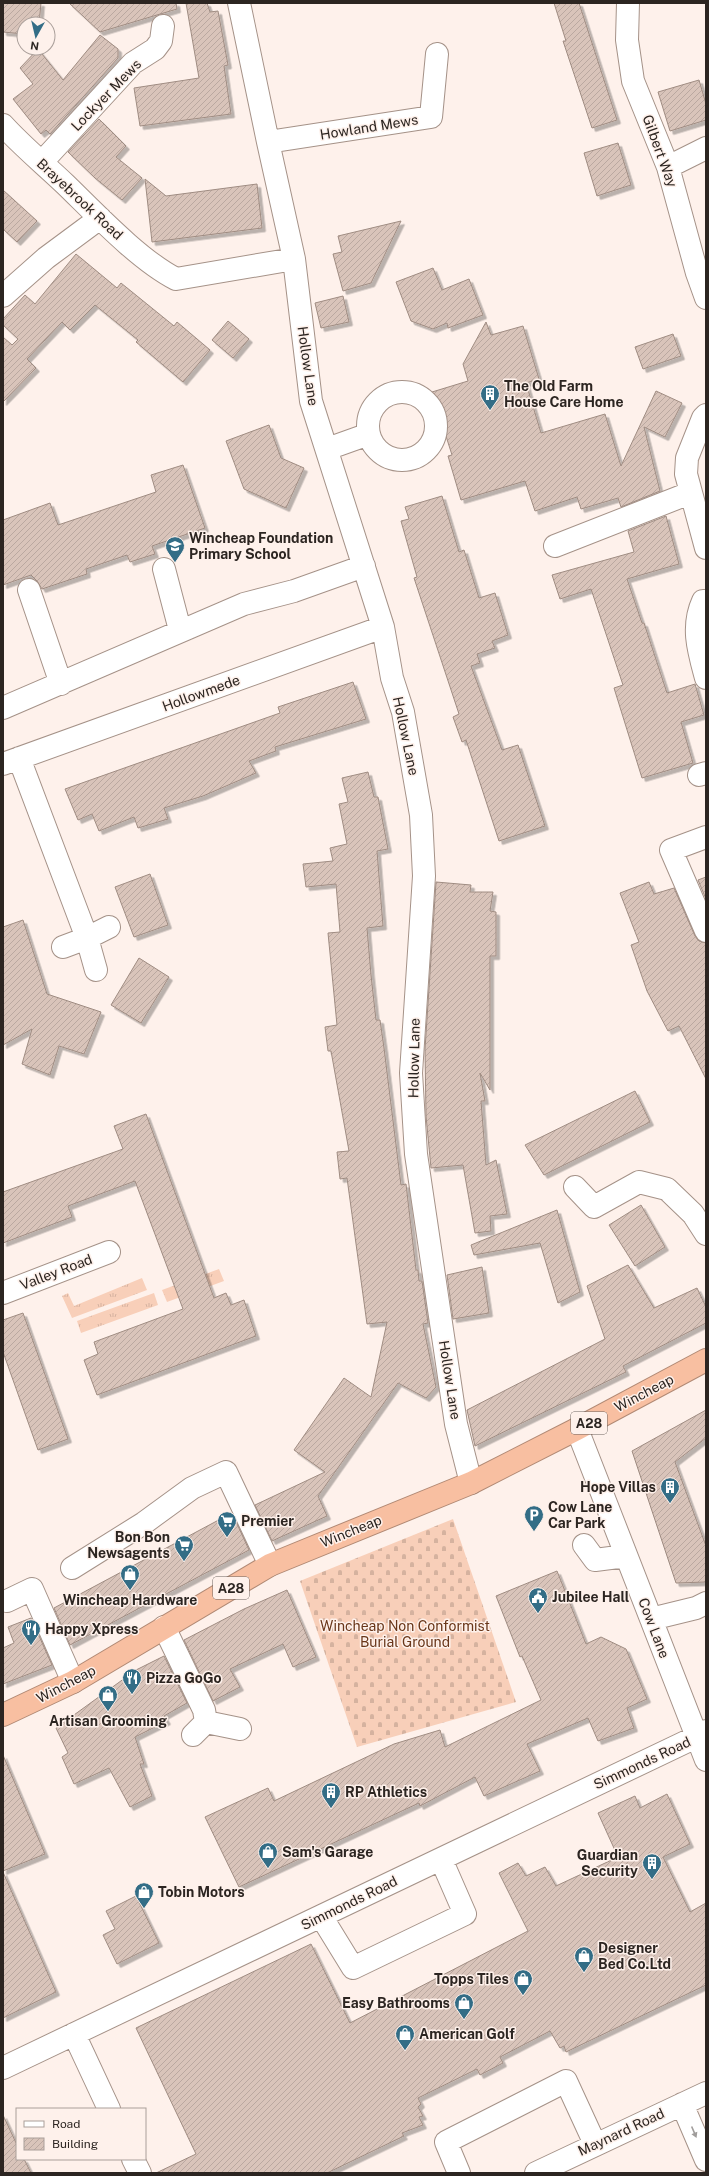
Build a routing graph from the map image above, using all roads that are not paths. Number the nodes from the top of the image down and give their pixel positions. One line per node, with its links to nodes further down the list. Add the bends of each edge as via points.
1 (240, 3): 6 (street, Hollow Lane)
2 (628, 3): 9 (street, Gilbert Way, via 627,40 633,81)
3 (162, 26): 8 (street, Lockyer Mews, via 161,41 156,49 133,62)
4 (437, 54): 6 (street, Howland Mews, via 431,117)
5 (3, 125): 8 (street, Brayebrook Road, via 21,145)
6 (268, 142): 11 (street, Hollow Lane)
7 (705, 152): 9 (street)
8 (42, 162): 10 (street, Brayebrook Road)
9 (668, 167): 13 (street, Gilbert Way)
10 (100, 218): 11 (street, Brayebrook Road, via 159,270 176,279); 12 (street, via 46,258)
11 (294, 259): 16 (street, Hollow Lane, via 311,401)
12 (3, 296)
13 (706, 298)
14 (706, 415): 17 (street, via 687,458 686,474)
15 (369, 434): 16 (street)
16 (327, 449): 20 (street, Hollow Lane)
17 (697, 501): 18 (street); 19 (street)
18 (555, 546)
19 (706, 548)
20 (364, 566): 24 (street, Hollow Lane); 25 (street, via 294,591 244,604)
21 (164, 569): 25 (street)
22 (30, 590): 27 (street)
23 (706, 601): 26 (street, via 703,601 698,613 696,640)
24 (383, 627): 29 (street, Hollowmede); 42 (street, Hollow Lane, via 392,678 403,712 421,815 424,876 411,1073 416,1154 456,1424)
25 (180, 630): 27 (street)
26 (706, 678)
27 (61, 684): 28 (street)
28 (3, 708)
29 (11, 761): 33 (street, Hollowmede)
30 (706, 837): 32 (street, via 671,850)
31 (109, 927): 33 (street)
32 (706, 931)
33 (87, 938): 34 (street); 35 (street, Hollowmede)
34 (62, 947)
35 (96, 970)
36 (575, 1187): 37 (street, via 594,1207 639,1182 667,1188 693,1214)
37 (706, 1234)
38 (109, 1252): 39 (street, Valley Road)
39 (3, 1293)
40 (706, 1360): 41 (highway, Wincheap / A28)
41 (577, 1429): 42 (highway, Wincheap / A28); 44 (street, Cow Lane)
42 (471, 1483): 45 (highway, Wincheap / A28)
43 (584, 1545): 44 (street, via 595,1560)
44 (626, 1556): 49 (street, Cow Lane)
45 (270, 1565): 46 (street, via 226,1472 192,1488 144,1523); 50 (highway, Wincheap / A28)
46 (72, 1568)
47 (7, 1601): 51 (street, via 32,1589)
48 (706, 1603): 49 (street, via 696,1608)
49 (651, 1619): 54 (street, Cow Lane)
50 (164, 1627): 51 (highway, Wincheap / A28); 53 (street, via 204,1710 199,1728)
51 (73, 1682): 52 (highway, Wincheap / A28)
52 (3, 1714)
53 (240, 1729)
54 (701, 1734): 55 (street, Cow Lane); 56 (street, Simmonds Road)
55 (706, 1760)
56 (441, 1859): 57 (street, Simmonds Road); 57 (street, via 465,1914 353,1968)
57 (321, 1916): 58 (street, Simmonds Road)
58 (74, 2034): 59 (street, Simmonds Road); 62 (street)
59 (3, 2068)
60 (706, 2093): 61 (street, Maynard Road)
61 (682, 2104): 63 (street, Maynard Road); 65 (street, one-way to 65)
62 (109, 2108)
63 (596, 2144): 67 (street, via 566,2081 446,2142); 68 (street, Maynard Road)
64 (134, 2160): 66 (street)
65 (706, 2160)
66 (140, 2173)
67 (459, 2173)
68 (536, 2173)

